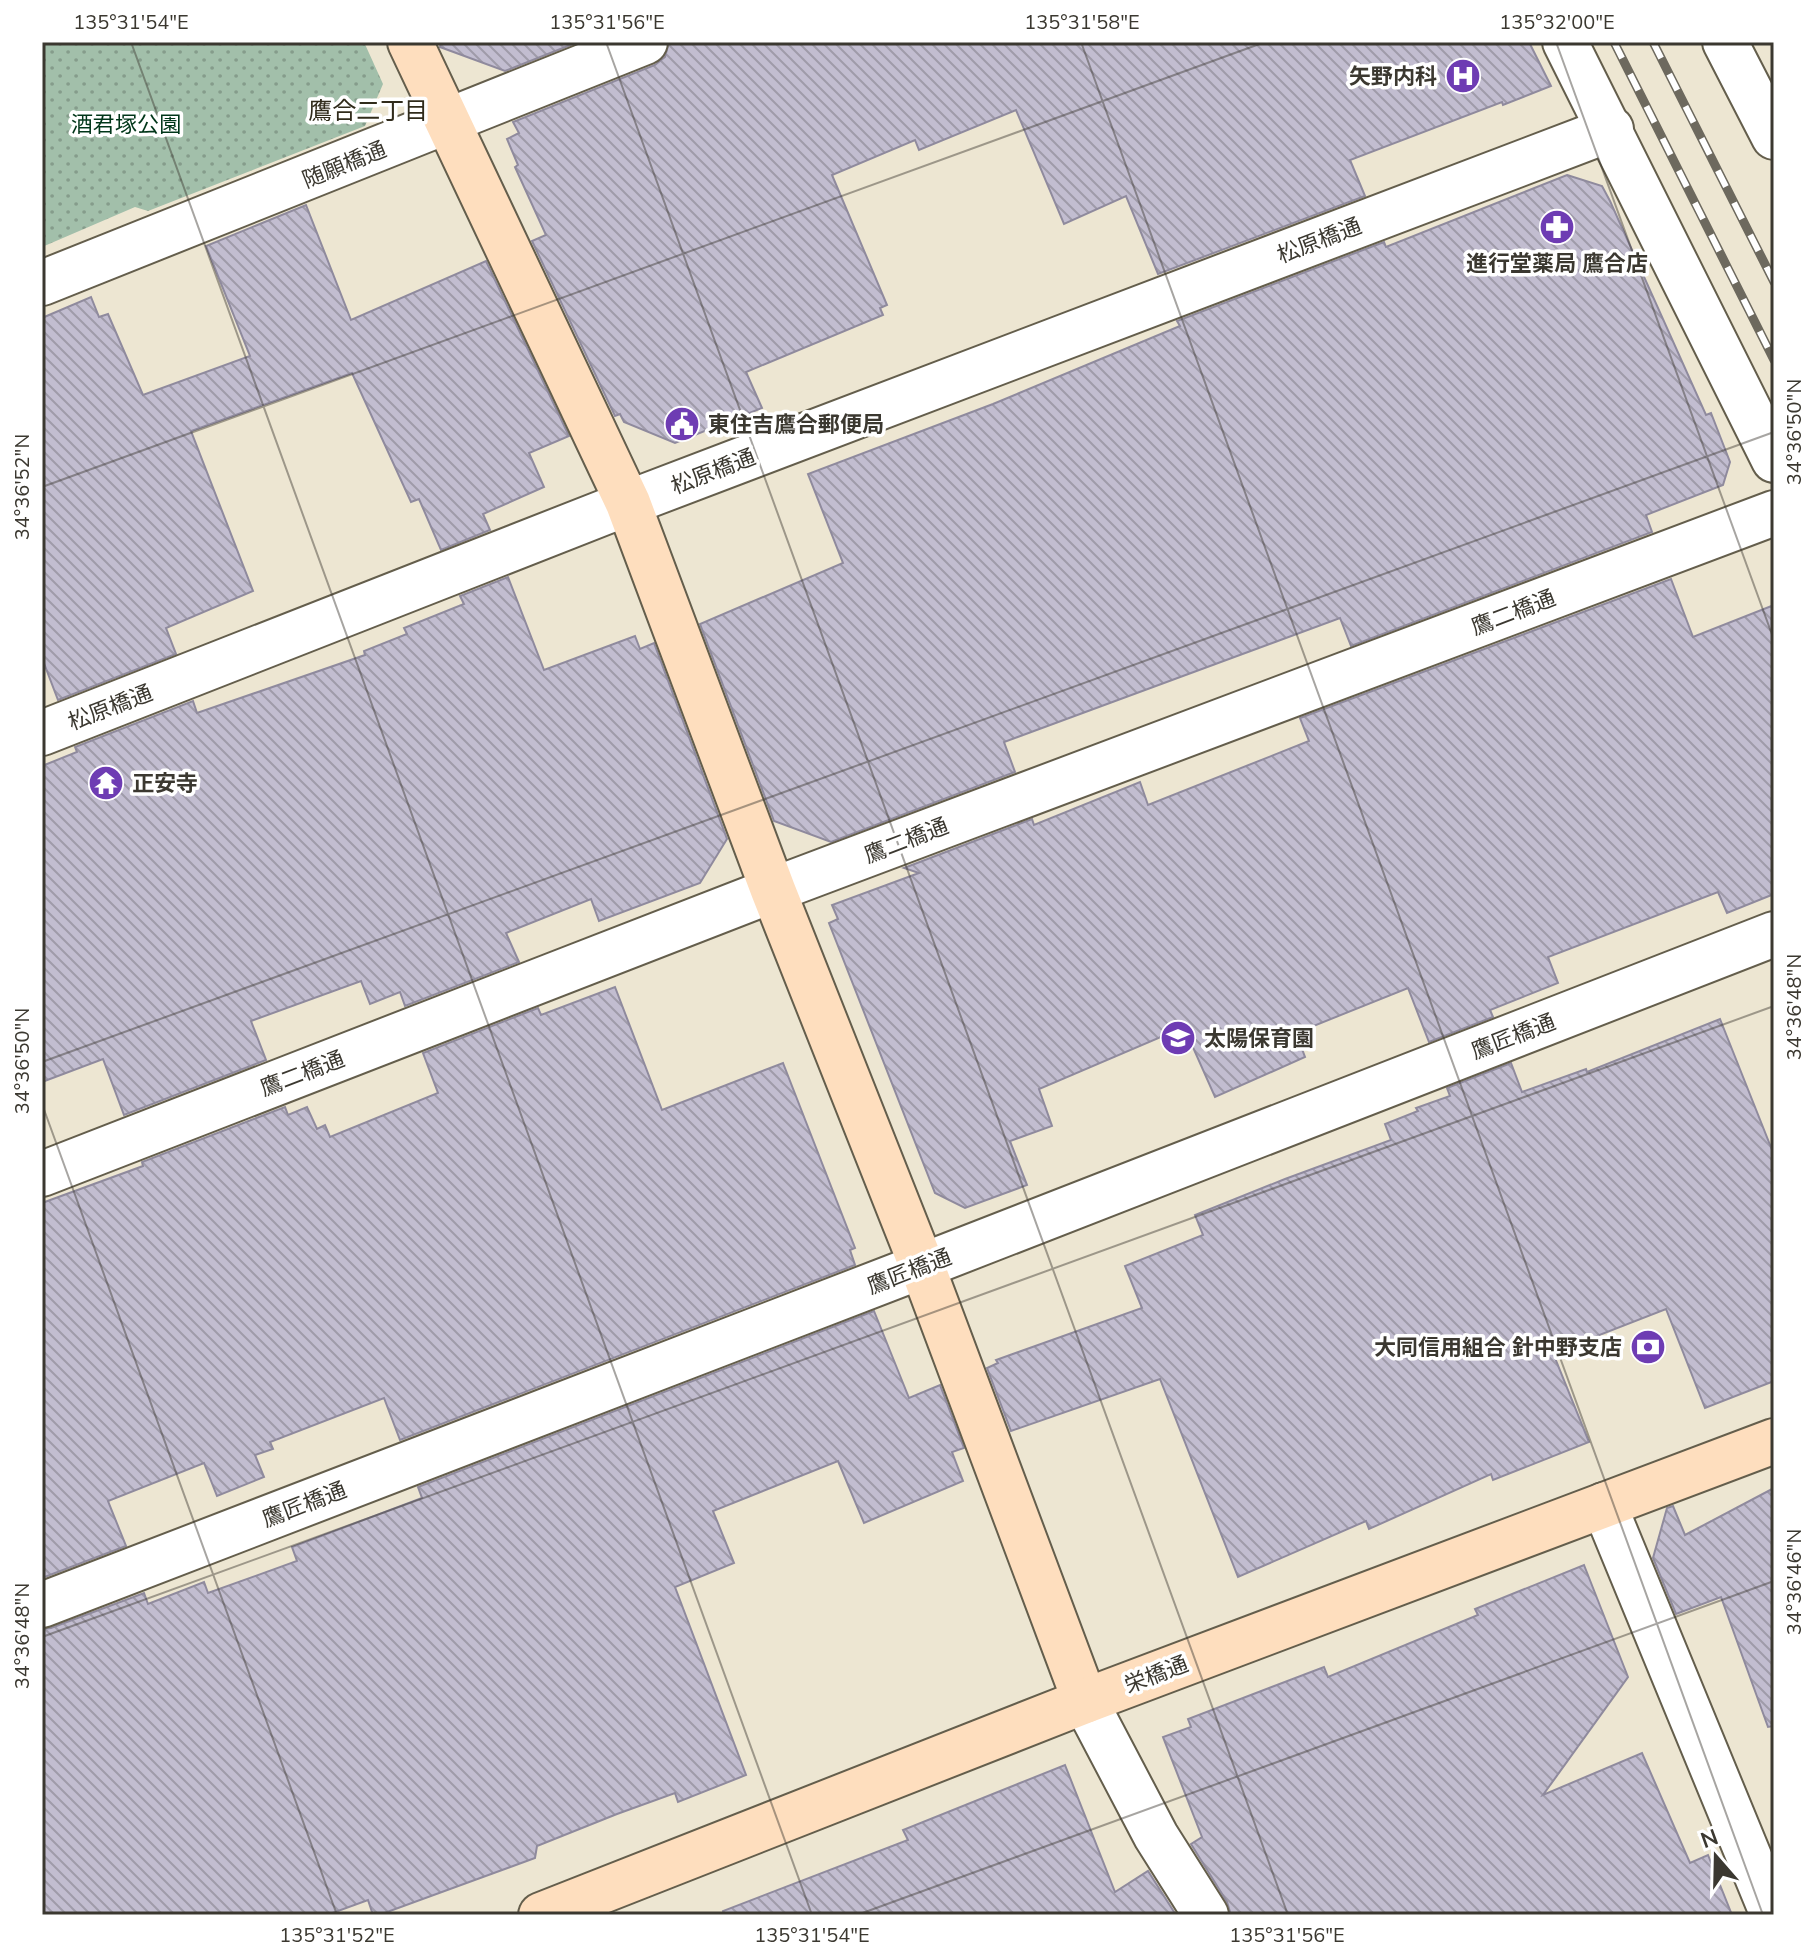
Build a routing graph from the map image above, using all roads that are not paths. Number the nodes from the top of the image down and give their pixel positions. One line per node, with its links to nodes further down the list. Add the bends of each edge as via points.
1 (410, 42): 5 (street)
2 (645, 42): 5 (street, 随願橋通)
3 (1565, 42): 6 (street)
4 (1725, 42): 7 (street)
5 (449, 122): 8 (street, 随願橋通); 10 (street)
6 (1611, 129): 9 (street); 10 (street, 松原橋通)
7 (1774, 137)
8 (42, 283)
9 (1774, 460)
10 (628, 503): 12 (street, 松原橋通); 13 (street)
11 (1774, 513): 13 (street, 鷹二橋通)
12 (42, 733)
13 (773, 890): 15 (street, 鷹二橋通); 16 (street)
14 (1774, 934): 16 (street, 鷹匠橋通)
15 (42, 1174)
16 (922, 1266): 19 (street, 鷹匠橋通); 20 (street)
17 (1774, 1441): 18 (street, 栄橋通)
18 (1604, 1505): 20 (street, 栄橋通); 23 (street)
19 (42, 1605)
20 (1085, 1701): 21 (street, 栄橋通); 22 (street, via 1156,1836)
21 (541, 1915)
22 (1206, 1915)
23 (1773, 1915)

